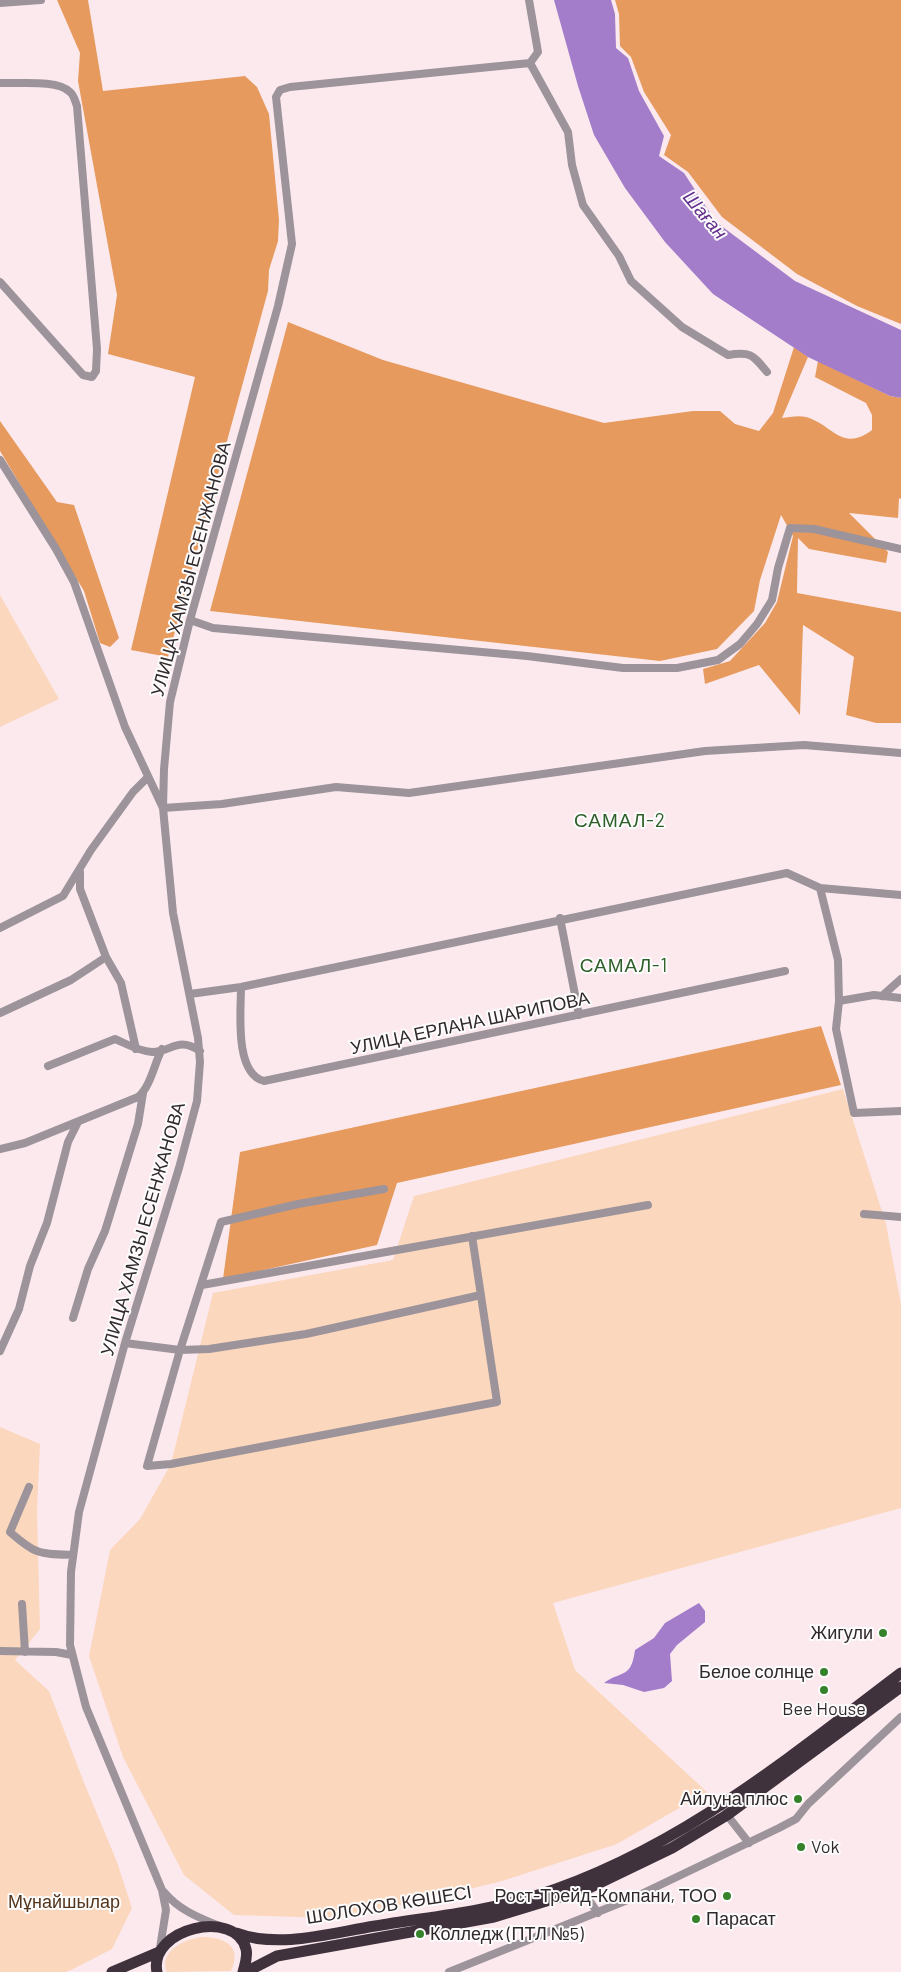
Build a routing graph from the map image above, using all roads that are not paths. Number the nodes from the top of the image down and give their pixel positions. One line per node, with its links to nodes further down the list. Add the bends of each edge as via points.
1 (41, 0): 3 (street)
2 (529, 0): 4 (street, via 538,52)
3 (0, 3)
4 (530, 63): 7 (street, via 568,132 572,165 583,205 631,281 682,327 728,355 753,355); 10 (street, УЛИЦА ХАМЗЫ ЕСЕНЖАНОВА, via 290,86 280,90 276,97 292,244 278,306)
5 (0, 83): 6 (street, via 65,87 72,93 77,106 96,349 96,371 92,377 83,376)
6 (0, 282)
7 (767, 372)
8 (0, 460): 12 (street, via 74,582 125,727)
9 (901, 549): 10 (street, via 814,529 790,528 772,600 757,624 740,644 718,660 677,668 623,668 527,656 213,628)
10 (190, 620): 13 (street, УЛИЦА ХАМЗЫ ЕСЕНЖАНОВА, via 170,702)
11 (901, 753): 13 (street, via 804,744 714,750 409,793 336,787 222,804)
12 (148, 776): 13 (street); 14 (street, via 91,850)
13 (163, 808): 23 (street, УЛИЦА ХАМЗЫ ЕСЕНЖАНОВА, via 173,913)
14 (80, 870): 18 (street, via 63,896); 19 (street, via 80,889)
15 (820, 888): 16 (street); 17 (street, via 786,873); 26 (street, via 838,960)
16 (901, 895)
17 (560, 918): 22 (street); 28 (street)
18 (0, 928)
19 (106, 957): 27 (street, via 71,980); 29 (street, via 121,983)
20 (785, 972): 28 (street, УЛИЦА ЕРЛАНА ШАРИПОВА)
21 (901, 979): 24 (street)
22 (241, 987): 23 (street); 28 (street, УЛИЦА ЕРЛАНА ШАРИПОВА, via 241,1029 246,1065 250,1074 264,1081)
23 (190, 994): 31 (street, УЛИЦА ХАМЗЫ ЕСЕНЖАНОВА)
24 (882, 996): 25 (street); 26 (street)
25 (901, 998)
26 (839, 1001): 34 (street, via 836,1029 854,1113)
27 (0, 1013)
28 (578, 1015)
29 (136, 1049): 30 (street, via 154,1052); 32 (street, via 115,1038)
30 (162, 1049): 31 (street, via 178,1044); 33 (street)
31 (200, 1050): 45 (street, УЛИЦА ХАМЗЫ ЕСЕНЖАНОВА, via 197,1101 191,1129)
32 (48, 1066)
33 (143, 1093): 35 (street); 44 (street, via 138,1124 105,1231 88,1269)
34 (901, 1111)
35 (78, 1122): 36 (street, via 25,1143); 47 (street, via 68,1142 47,1223 30,1266 19,1310)
36 (0, 1149)
37 (384, 1188): 42 (street, via 221,1222)
38 (648, 1205): 41 (street)
39 (864, 1214): 40 (street)
40 (901, 1217)
41 (472, 1236): 42 (street); 43 (street)
42 (202, 1285): 46 (street)
43 (481, 1295): 46 (street, via 306,1334 209,1350); 46 (street, via 497,1402 148,1466)
44 (73, 1318)
45 (125, 1343): 46 (street); 49 (street, УЛИЦА ХАМЗЫ ЕСЕНЖАНОВА, via 79,1512)
46 (180, 1350)
47 (0, 1351)
48 (29, 1487): 49 (street, via 10,1532 28,1548 41,1554)
49 (73, 1555): 53 (street, УЛИЦА ХАМЗЫ ЕСЕНЖАНОВА, via 68,1606)
50 (22, 1604): 52 (street)
51 (0, 1652): 52 (street)
52 (24, 1652): 53 (street)
53 (72, 1655): 59 (street, УЛИЦА ХАМЗЫ ЕСЕНЖАНОВА, via 86,1707)
54 (901, 1673): 57 (highway, ШОЛОХОВ КӨШЕСІ)
55 (901, 1687): 57 (highway, ШОЛОХОВ КӨШЕСІ)
56 (901, 1718): 58 (street, via 796,1819)
57 (726, 1809): 58 (street); 60 (highway, ШОЛОХОВ КӨШЕСІ, via 672,1848); 62 (highway, ШОЛОХОВ КӨШЕСІ, via 630,1858 534,1896 493,1906 303,1937 254,1938)
58 (749, 1844): 61 (street)
59 (162, 1890): 62 (street, via 189,1913); 63 (street, via 166,1910)
60 (582, 1890): 61 (street); 66 (highway, ШОЛОХОВ КӨШЕСІ, via 494,1917 277,1956)
61 (598, 1912): 67 (street)
62 (233, 1932): 63 (highway, ШОЛОХОВ КӨШЕСІ, via 218,1927 194,1929 172,1938); 66 (highway, via 246,1947)
63 (159, 1952): 64 (highway); 65 (highway)
64 (112, 1972)
65 (157, 1972)
66 (244, 1972)
67 (449, 1972)

